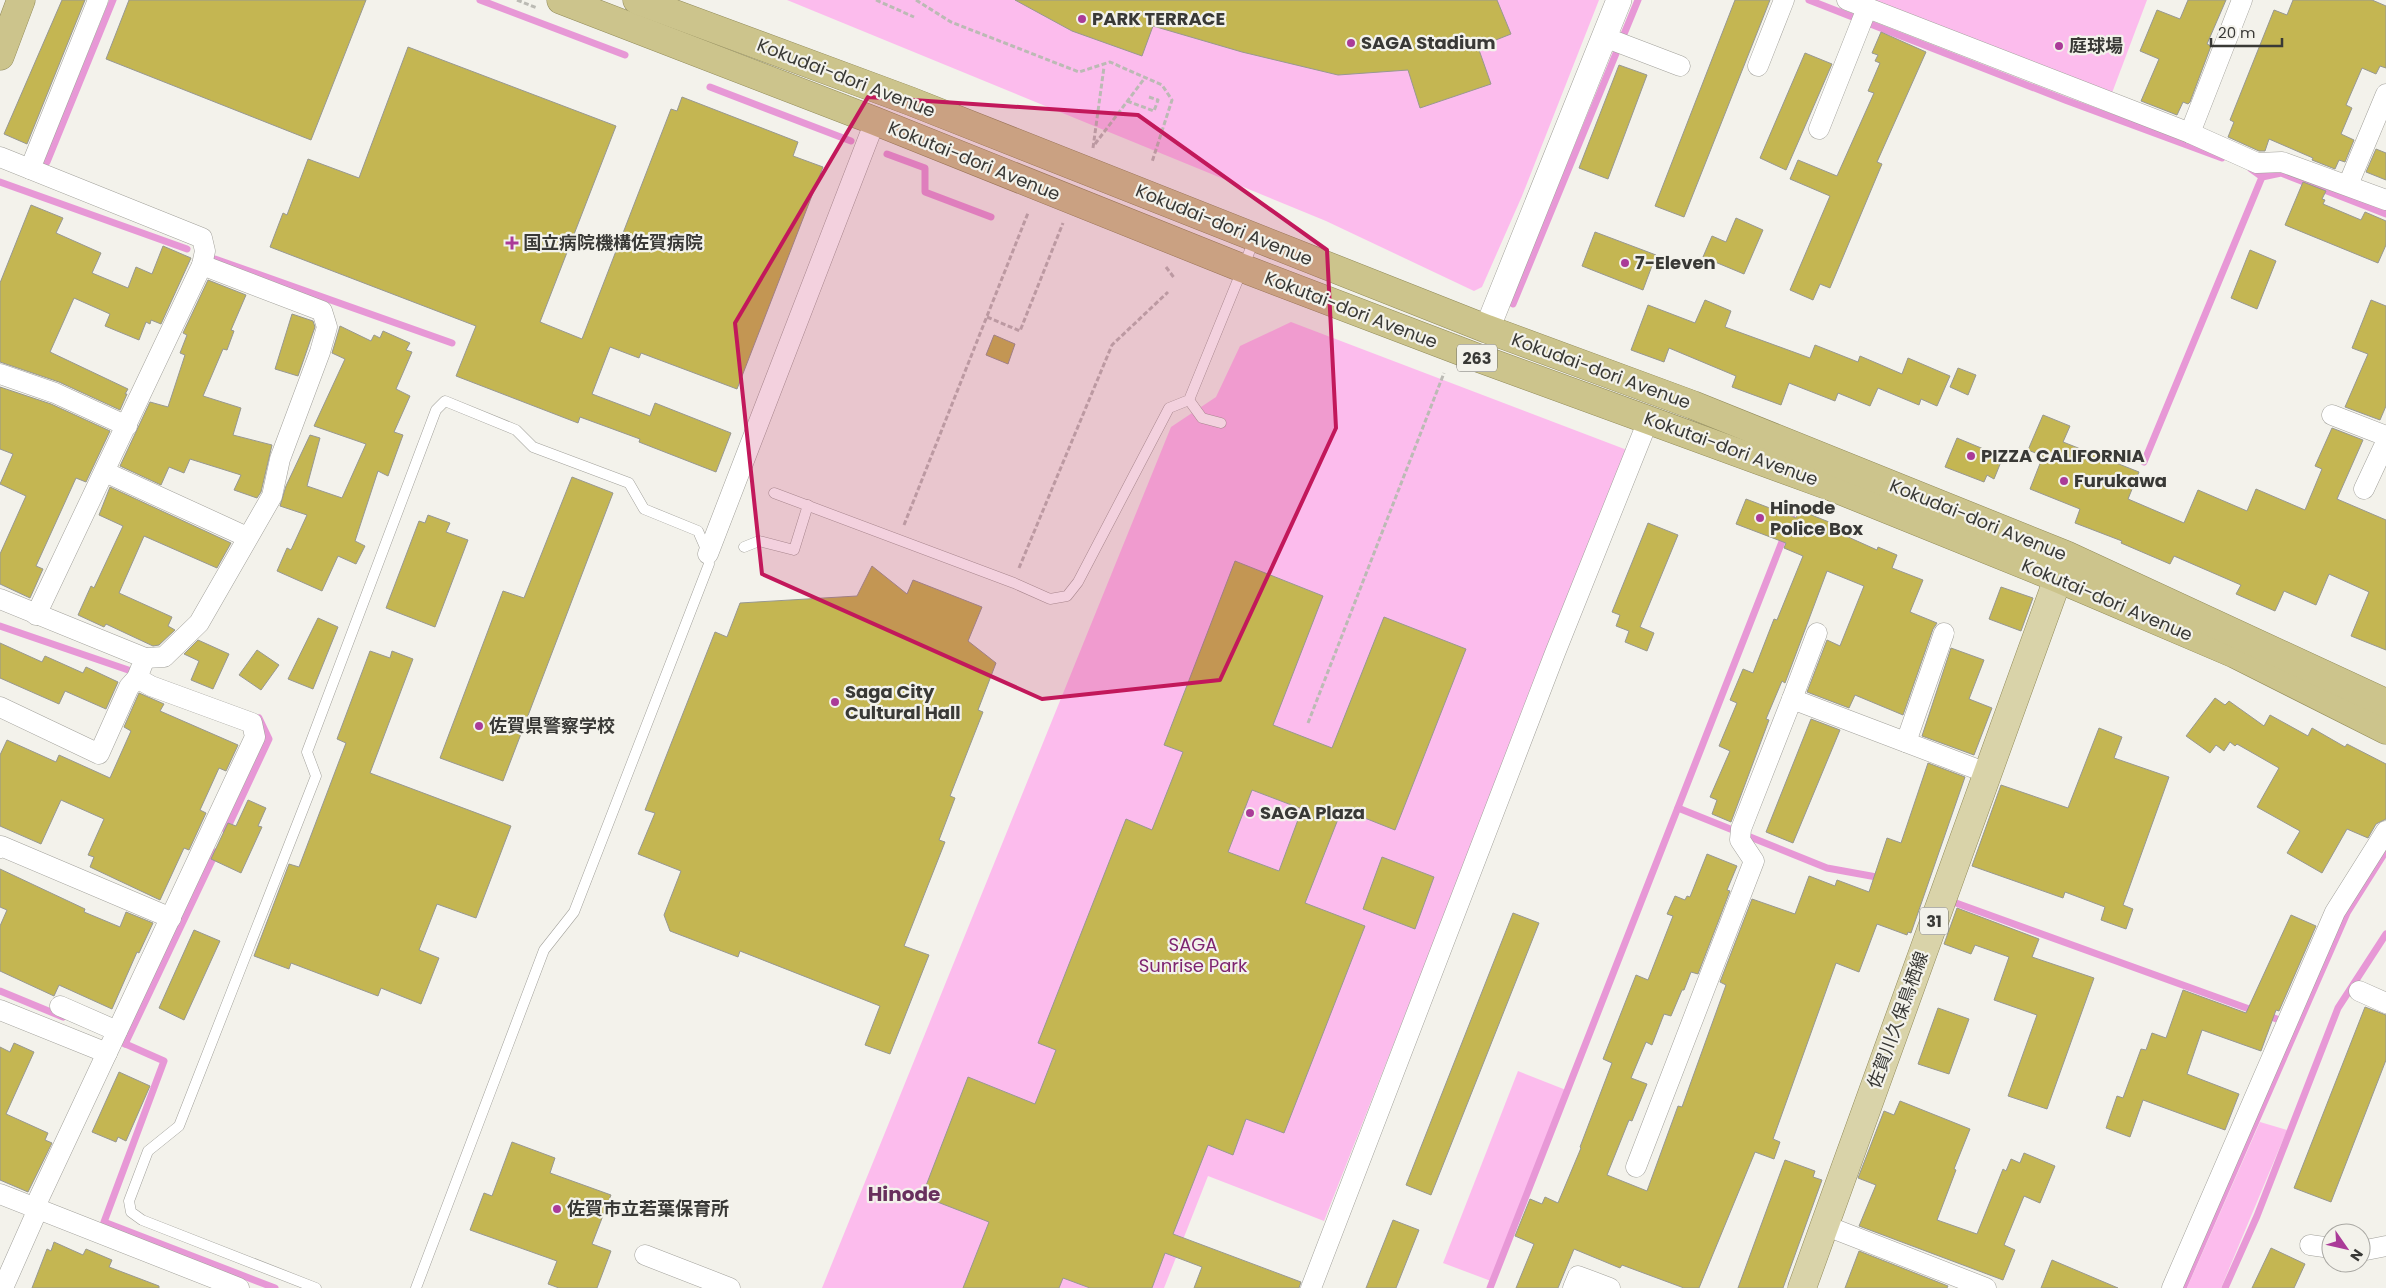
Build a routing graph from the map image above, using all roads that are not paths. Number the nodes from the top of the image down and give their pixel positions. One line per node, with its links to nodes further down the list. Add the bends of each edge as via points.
1 (22, 0): 11 (highway)
2 (98, 0): 19 (street)
3 (562, 0): 15 (highway, Kokutai-dori Avenue / 263)
4 (638, 0): 22 (highway, Kokudai-dori Avenue / 263, via 676,10)
5 (1619, 0): 10 (street)
6 (1784, 0): 13 (street)
7 (1847, 0): 9 (street)
8 (2242, 0): 17 (street)
9 (1863, 16): 16 (street); 17 (street)
10 (1604, 37): 12 (street); 25 (street)
11 (0, 56)
12 (1680, 66)
13 (1758, 66)
14 (2386, 94): 20 (street)
15 (875, 121): 24 (highway, Kokutai-dori Avenue / 263); 40 (street)
16 (1819, 129)
17 (2190, 133): 20 (street, via 2257,164 2282,162)
18 (0, 157): 19 (street)
19 (30, 169): 23 (street, via 202,238 205,251)
20 (2348, 185): 21 (street)
21 (2386, 200)
22 (1256, 238): 24 (lane); 25 (highway, Kokudai-dori Avenue / 263)
23 (202, 265): 31 (street); 38 (street, via 322,311 327,326 280,459 272,496)
24 (1242, 268): 27 (lane); 29 (highway, Kokutai-dori Avenue / 263, via 1481,359)
25 (1487, 329): 41 (highway, Kokudai-dori Avenue / 263, via 1693,405)
26 (0, 374): 31 (street, via 55,393)
27 (1189, 400): 30 (lane, via 1202,418); 37 (lane, via 1169,408 1078,582 1067,596 1050,599)
28 (2332, 415): 32 (street)
29 (1649, 418): 41 (highway, Kokutai-dori Avenue / 263, via 1832,487); 75 (street, via 1551,662)
30 (1221, 422)
31 (127, 426): 34 (street)
32 (2386, 436)
33 (2386, 442): 35 (street)
34 (104, 472): 38 (street); 43 (street)
35 (2364, 489)
36 (774, 493): 37 (lane)
37 (808, 505): 39 (lane, via 794,550 760,541)
38 (247, 537): 46 (street, via 199,623 164,657)
39 (744, 547)
40 (708, 554): 72 (lane, via 698,531 644,509 628,483 533,447 516,430 445,401 436,410 307,752 316,776 179,1126 148,1151 129,1201 131,1212 142,1220); 73 (lane, via 709,564 574,912 544,950)
41 (2062, 567): 48 (highway, Kokudai-dori Avenue / 263); 50 (highway, Kokutai-dori Avenue / 263); 52 (main road, 佐賀川久保鳥栖線 / 31)
42 (0, 599): 43 (street)
43 (36, 615): 46 (street)
44 (1816, 633): 47 (street)
45 (1944, 633): 51 (street)
46 (141, 667): 49 (street, via 129,686 99,754); 55 (street, via 151,686 252,723 255,737)
47 (1792, 700): 51 (street); 61 (street, via 1741,835 1754,860)
48 (2386, 703)
49 (0, 707)
50 (2386, 730)
51 (1906, 742): 52 (street)
52 (1987, 774): 64 (main road, 佐賀川久保鳥栖線 / 31)
53 (2386, 831): 80 (street, via 2335,912)
54 (0, 848): 55 (street)
55 (170, 918): 60 (street)
56 (2359, 991): 57 (street)
57 (2386, 1003)
58 (60, 1006): 60 (street)
59 (0, 1010): 60 (street)
60 (111, 1044): 63 (street)
61 (1636, 1167)
62 (0, 1194): 63 (street)
63 (36, 1209): 70 (street); 71 (street)
64 (1824, 1225): 78 (main road, 佐賀川久保鳥栖線 / 31); 79 (street)
65 (2310, 1245): 67 (street)
66 (2386, 1246): 68 (street)
67 (2321, 1247)
68 (2371, 1249)
69 (645, 1255): 74 (street)
70 (3, 1288)
71 (239, 1288)
72 (316, 1288)
73 (416, 1288)
74 (730, 1288)
75 (1311, 1288)
76 (1573, 1288): 77 (street, via 1578,1276)
77 (1610, 1288)
78 (1802, 1288)
79 (1986, 1288)
80 (2172, 1288)

